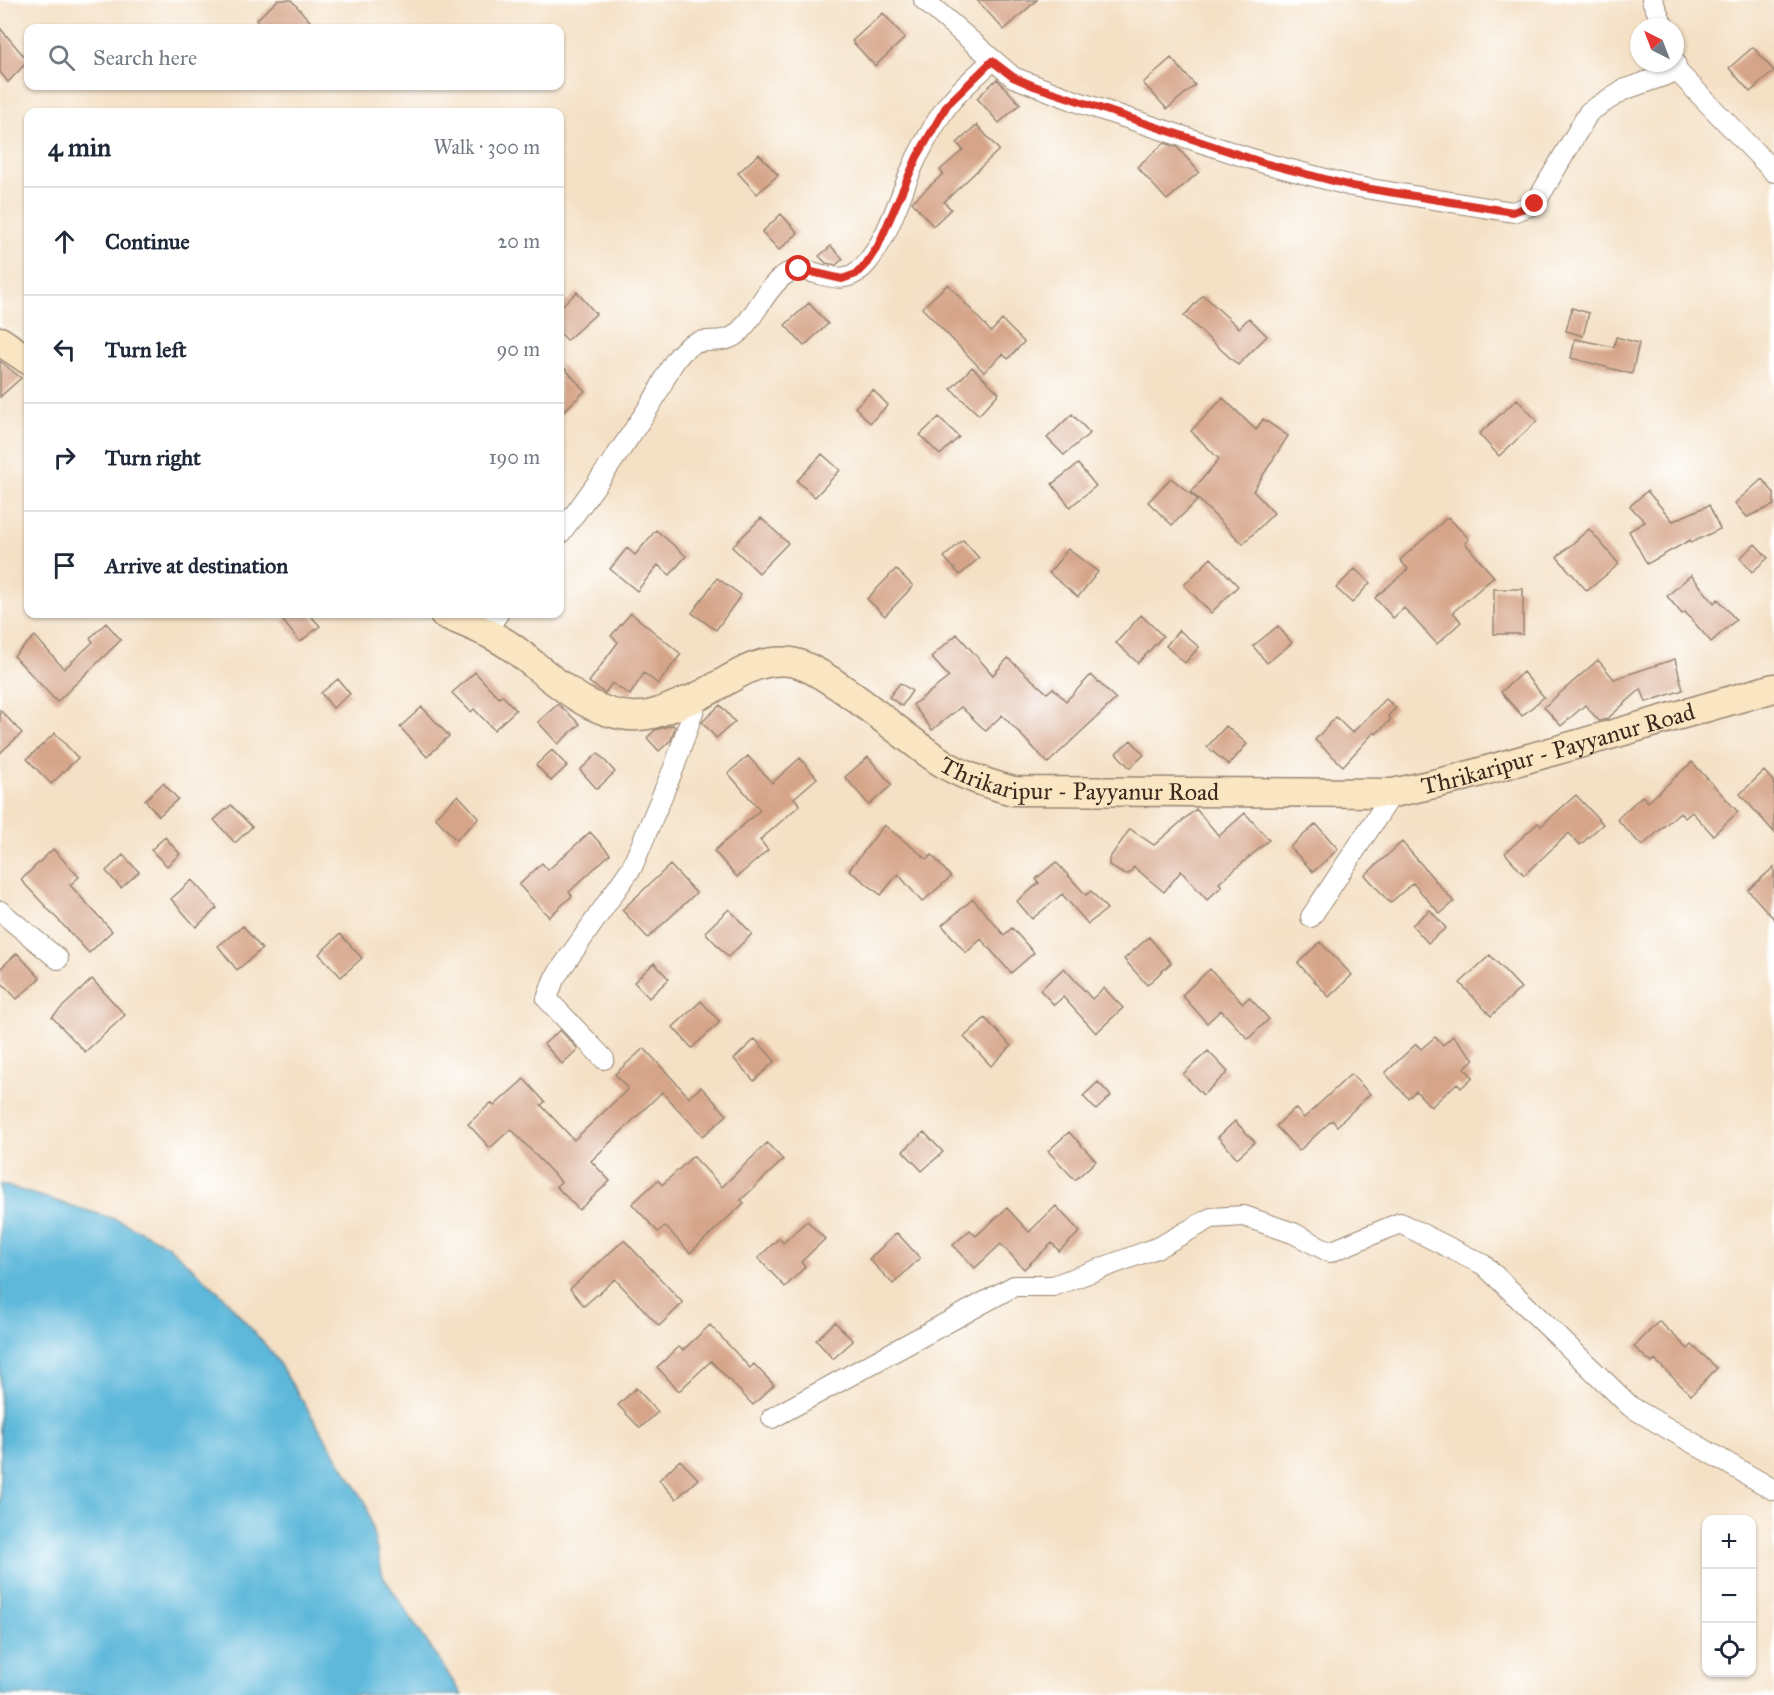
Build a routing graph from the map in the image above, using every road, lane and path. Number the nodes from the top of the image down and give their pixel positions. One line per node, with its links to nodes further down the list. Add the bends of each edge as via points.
1 (924, 0): 4 (street)
2 (1652, 0): 3 (street)
3 (1660, 18)
4 (992, 61): 5 (street, via 1013,77 1045,90 1264,163 1352,186 1513,212 1535,204 1589,111 1623,90); 10 (street, via 947,105 917,157 878,246 866,264 856,274 842,279 799,269 783,277 729,341 698,341 687,347 673,363 663,386 610,468)
5 (1664, 72)
6 (1681, 72): 7 (street)
7 (1774, 172)
8 (0, 341): 9 (main road)
9 (24, 357)
10 (564, 529)
11 (468, 618): 12 (main road, Thrikaripur - Payyanur Road)
12 (491, 622): 14 (main road, Thrikaripur - Payyanur Road, via 516,650 588,704 618,714 647,715)
13 (1774, 688): 15 (main road, Thrikaripur - Payyanur Road, via 1456,779)
14 (698, 697): 15 (main road, Thrikaripur - Payyanur Road, via 730,676 761,664 791,662 816,671 943,764 1013,791); 19 (street, via 675,765 632,867 554,979 547,999)
15 (1393, 793): 17 (street)
16 (0, 911): 18 (street)
17 (1311, 917)
18 (58, 959)
19 (604, 1059)
20 (772, 1418): 21 (street, via 1014,1286 1053,1286 1159,1247 1211,1218 1245,1216 1293,1233 1330,1252 1400,1223 1485,1265 1631,1407)
21 (1774, 1490)

